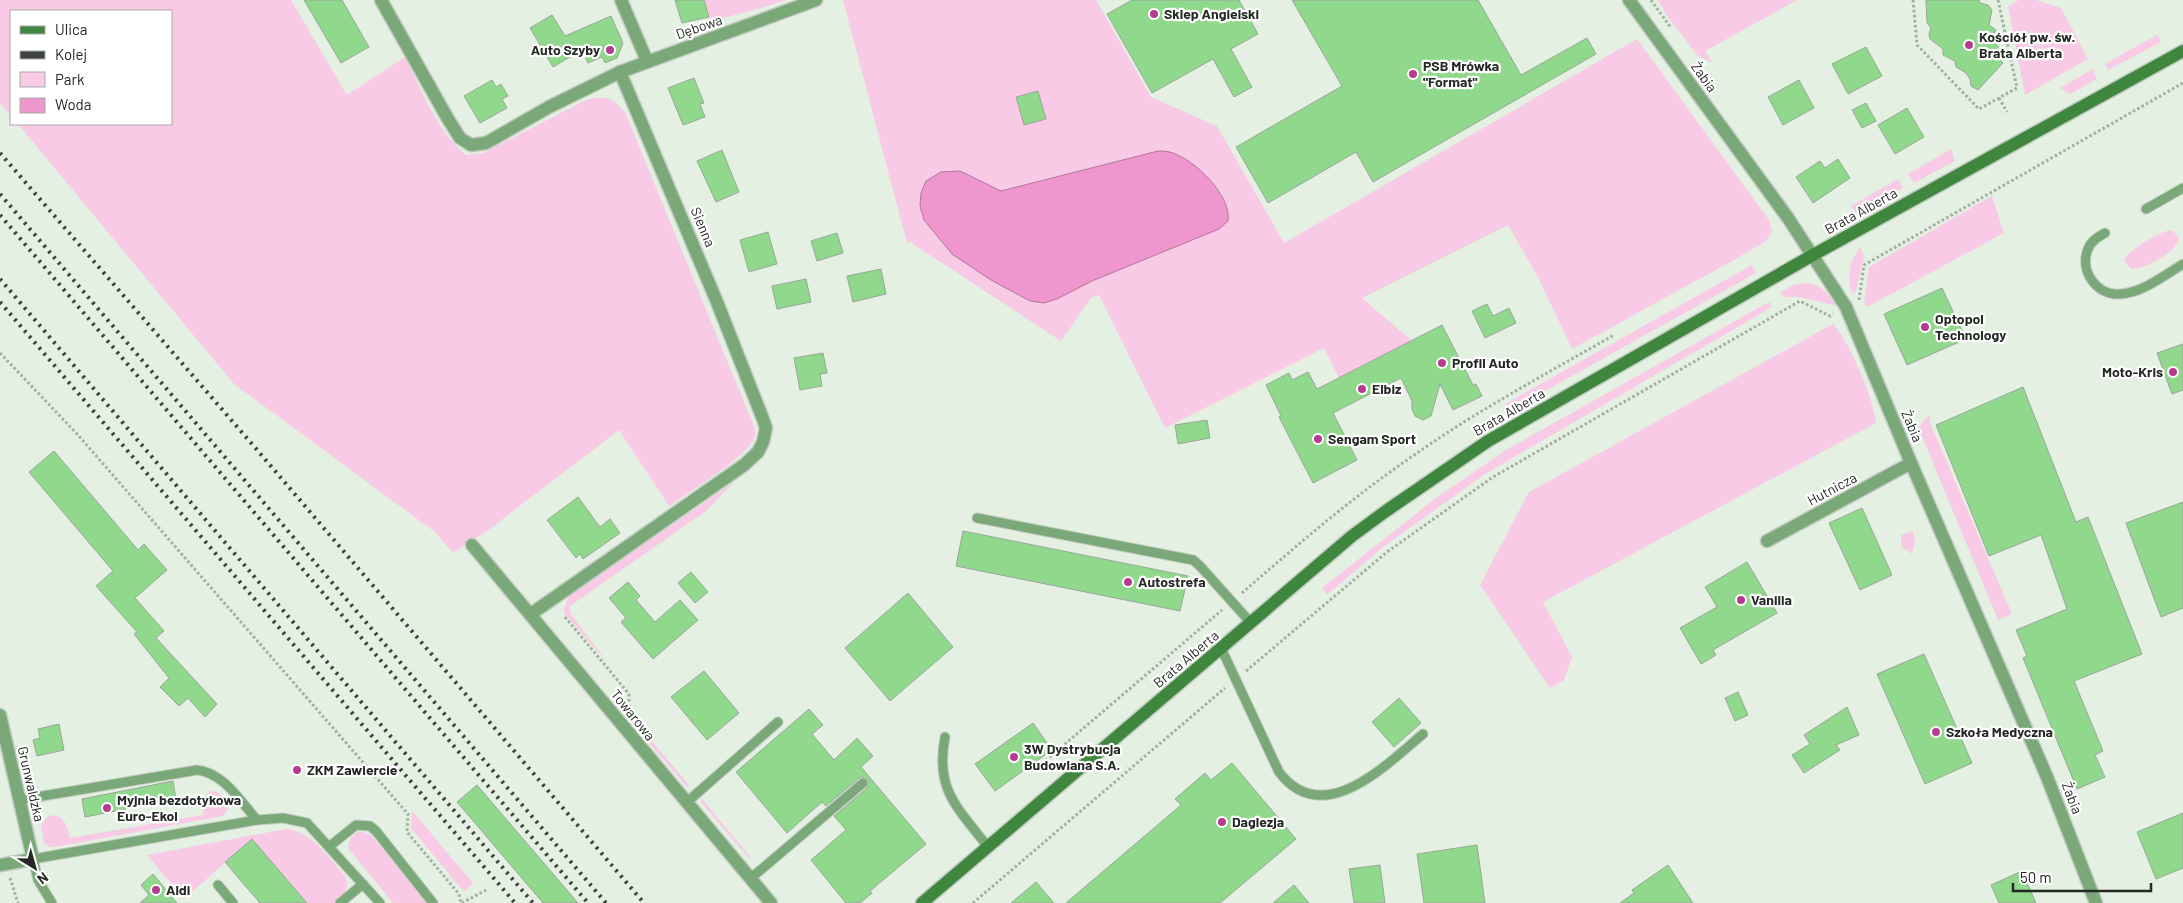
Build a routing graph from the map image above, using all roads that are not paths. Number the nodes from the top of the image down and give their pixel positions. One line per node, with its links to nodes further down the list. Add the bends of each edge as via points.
1 (381, 0): 7 (street, via 448,119 460,138 471,145 486,143 549,106)
2 (621, 0): 6 (street)
3 (816, 0): 6 (street, Dębowa)
4 (1629, 0): 11 (street, Żabia)
5 (2183, 52): 11 (street, Brata Alberta)
6 (646, 61): 7 (street, Dębowa)
7 (620, 72): 17 (street, Sienna, via 721,311 758,404 766,434 758,452 744,465)
8 (2183, 188): 9 (lane)
9 (2146, 209)
10 (2105, 233): 12 (lane, via 2091,243 2086,262 2096,286 2107,293 2133,292)
11 (1813, 255): 13 (street, Żabia, via 1846,307); 18 (street, Brata Alberta, via 1488,441 1368,524)
12 (2183, 264)
13 (1911, 463): 15 (street, Hutnicza); 42 (street, Żabia, via 2048,777)
14 (976, 518): 18 (lane, via 1193,560)
15 (1766, 541)
16 (472, 545): 17 (street, Towarowa)
17 (531, 614): 26 (street, Towarowa)
18 (1251, 623): 19 (street, Brata Alberta)
19 (1221, 648): 22 (lane, via 1279,772 1297,788 1314,794 1334,794 1354,788); 29 (street, Brata Alberta)
20 (0, 715): 25 (street, Grunwaldzka)
21 (778, 722): 26 (lane)
22 (1423, 734)
23 (945, 737): 29 (lane, via 942,754 947,790)
24 (863, 783): 32 (lane)
25 (19, 800): 27 (lane, via 197,770 214,774); 30 (street, Grunwaldzka)
26 (686, 803): 32 (street, Towarowa)
27 (257, 820): 28 (lane, via 283,818 307,823); 30 (lane)
28 (330, 846): 34 (lane); 39 (lane, via 356,825 370,826)
29 (988, 846): 41 (street, Brata Alberta)
30 (32, 859): 31 (street); 35 (lane, via 38,880)
31 (4, 865)
32 (750, 879): 40 (street, Towarowa)
33 (218, 884): 36 (lane)
34 (363, 884): 37 (lane); 38 (lane)
35 (52, 903)
36 (234, 903)
37 (340, 903)
38 (380, 903)
39 (434, 903)
40 (770, 903)
41 (922, 903)
42 (2096, 903)

